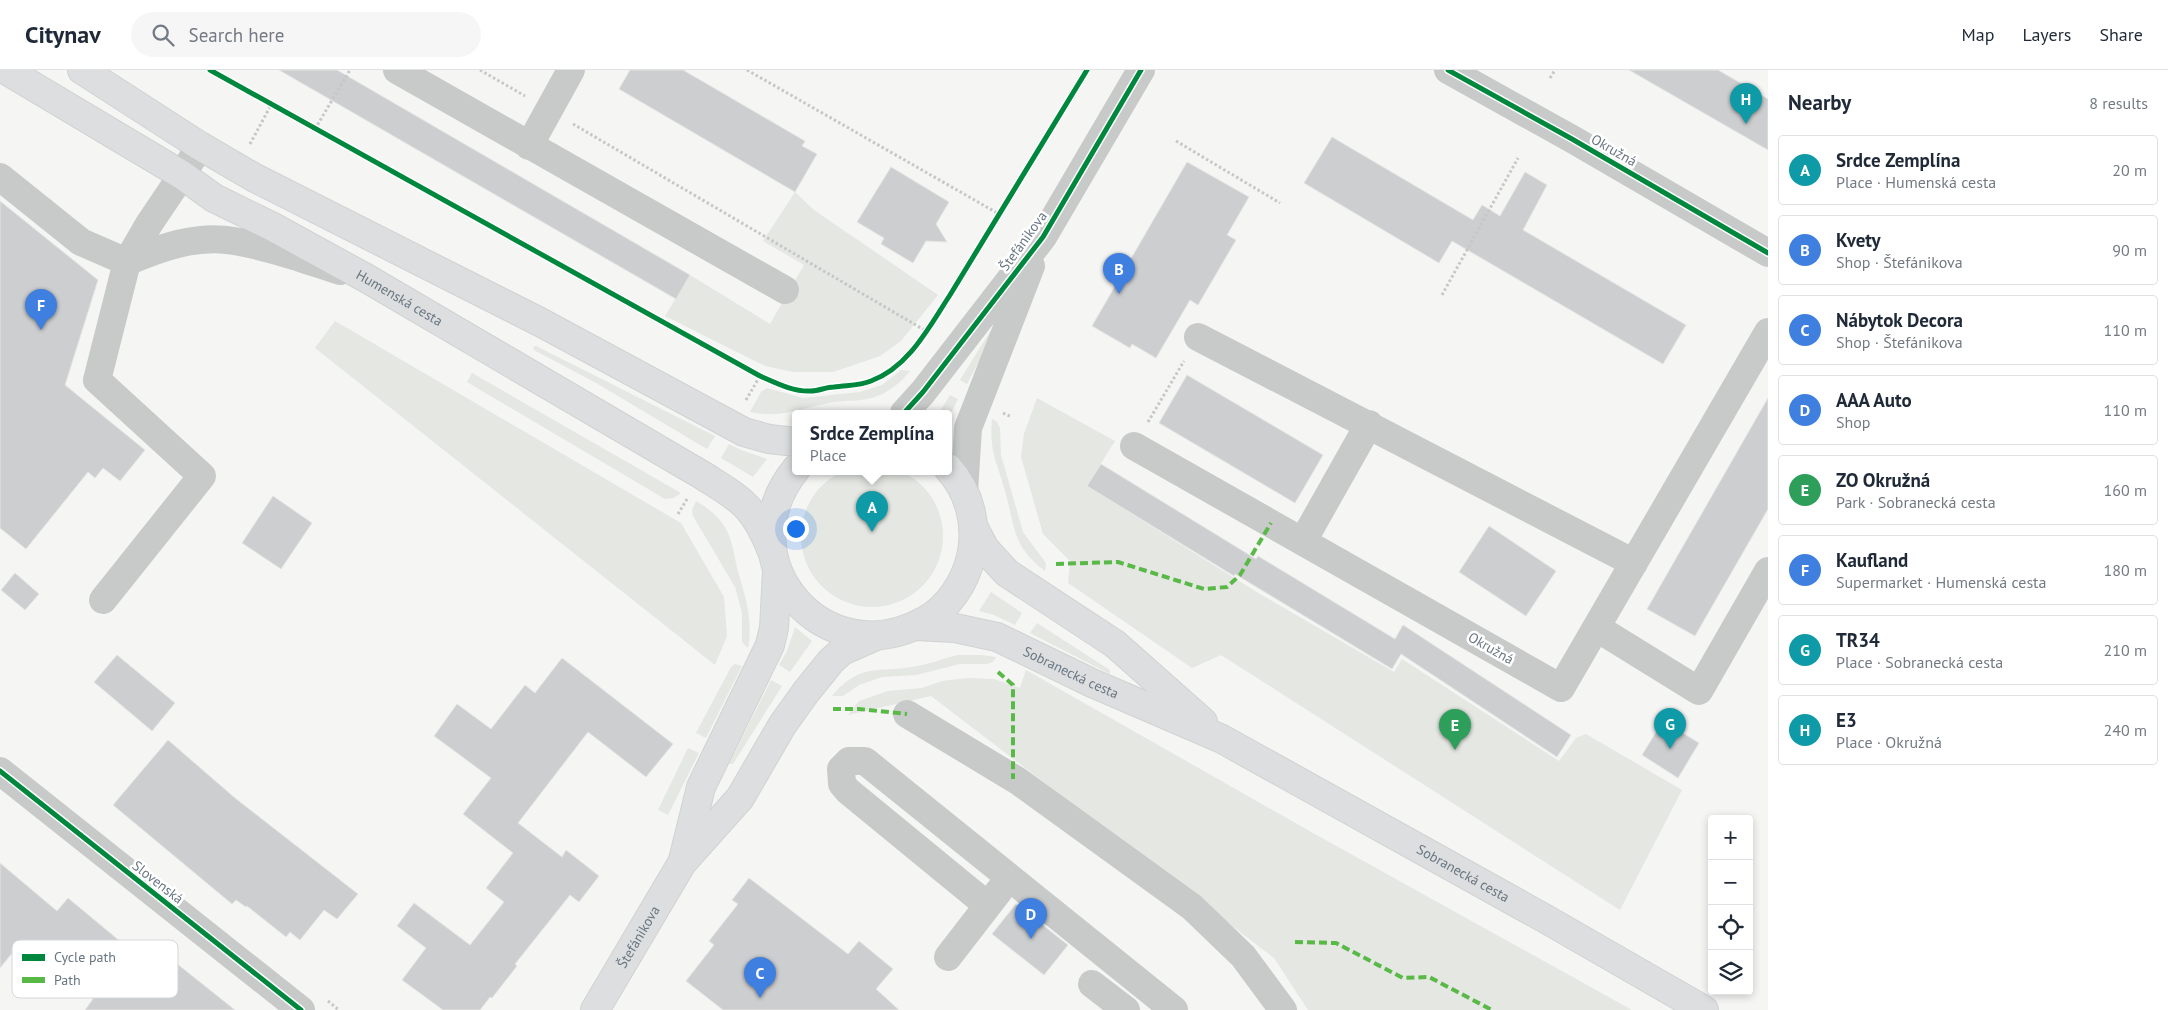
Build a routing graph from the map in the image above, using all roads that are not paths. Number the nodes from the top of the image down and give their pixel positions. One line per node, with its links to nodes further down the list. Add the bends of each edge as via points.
1 (6, 70): 9 (main road, Humenská cesta)
2 (82, 70): 7 (main road)
3 (397, 70): 8 (street)
4 (571, 70): 8 (street)
5 (1141, 70): 11 (street, Štefánikova)
6 (1448, 70): 12 (street, Okružná)
7 (200, 146): 9 (street); 20 (main road, via 255,178 540,322 738,428 769,439)
8 (529, 146): 15 (street)
9 (182, 176): 13 (street); 14 (main road, Humenská cesta, via 214,198)
10 (0, 177): 13 (street, via 81,242)
11 (1043, 237): 18 (street, Štefánikova); 24 (street, Štefánikova, via 968,428)
12 (1768, 253)
13 (127, 262): 14 (street, via 182,243 233,240); 30 (street, via 97,380 202,476)
14 (366, 278): 27 (main road, Humenská cesta, via 740,499 761,524)
15 (786, 290)
16 (1768, 332): 28 (street)
17 (1198, 337): 19 (street)
18 (907, 410)
19 (1369, 424): 26 (street); 28 (street)
20 (792, 442)
21 (1134, 446): 26 (street, Okružná)
22 (792, 474): 27 (main road, via 773,512)
23 (952, 474): 24 (main road)
24 (964, 492): 25 (main road)
25 (974, 528): 31 (main road, via 968,568 959,586 937,612); 35 (main road, Sobranecká cesta, via 984,549 1008,573 1115,644)
26 (1303, 541): 32 (street, Okružná, via 1561,688)
27 (774, 560): 33 (main road, Humenská cesta, via 785,587 809,614 840,631); 37 (main road, via 774,628 770,645 701,787)
28 (1634, 563): 32 (street)
29 (1768, 570): 32 (street, via 1699,691)
30 (104, 600)
31 (915, 626): 33 (main road); 35 (main road, Sobranecká cesta, via 964,630 997,637 1092,683)
32 (1597, 628)
33 (876, 636): 37 (main road, via 851,646 831,661 783,724 740,798)
34 (908, 714): 46 (street, via 1018,782 1192,907 1243,956)
35 (1222, 739): 47 (main road, Sobranecká cesta)
36 (0, 771): 42 (street, Slovenská)
37 (682, 864): 43 (main road, Štefánikova)
38 (1009, 878): 39 (street); 39 (street, via 865,761 850,761 841,769 842,784 848,791); 45 (street)
39 (987, 904): 40 (street)
40 (948, 957)
41 (1092, 984): 44 (street)
42 (302, 1010)
43 (595, 1010)
44 (1126, 1010)
45 (1174, 1010)
46 (1283, 1010)
47 (1704, 1010)

